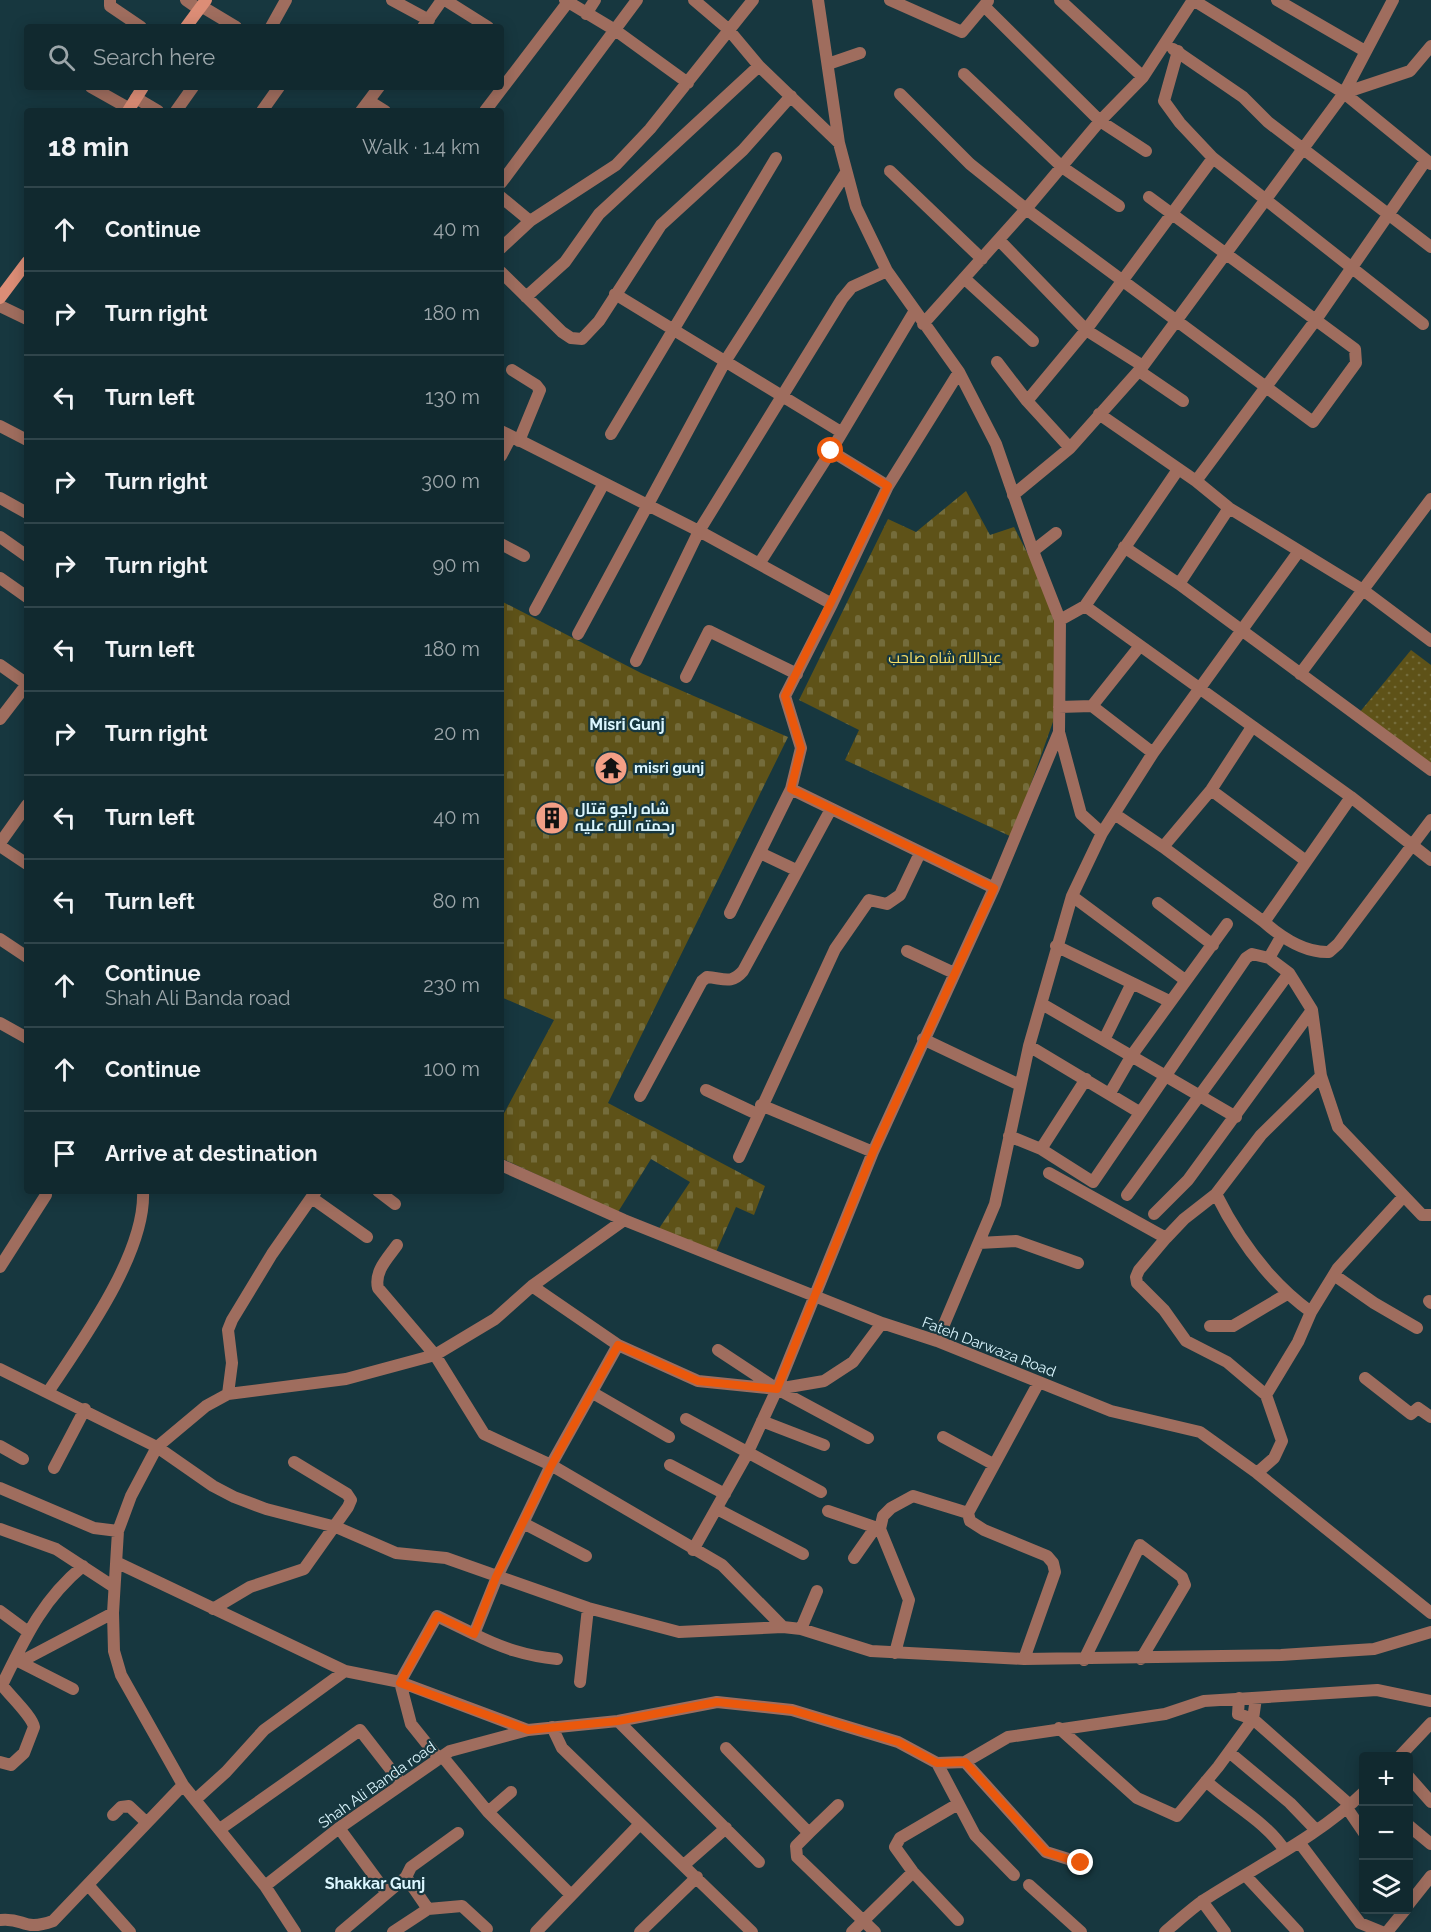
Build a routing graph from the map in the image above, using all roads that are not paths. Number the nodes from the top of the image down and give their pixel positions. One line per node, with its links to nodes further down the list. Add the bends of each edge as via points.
1 (110, 0): 21 (street, via 116,12)
2 (186, 0): 18 (street)
3 (286, 0): 24 (street)
4 (392, 0): 20 (street)
5 (443, 0): 20 (street); 25 (street)
6 (595, 0): 19 (street)
7 (637, 0): 27 (street)
8 (694, 0): 26 (street)
9 (753, 0): 26 (street)
10 (818, 0): 33 (street)
11 (1060, 0): 36 (street)
12 (1193, 0): 28 (street); 45 (street)
13 (1277, 0): 31 (street)
14 (567, 1): 19 (street); 38 (street)
15 (893, 1): 17 (street, via 962,32)
16 (1389, 2): 31 (street)
17 (986, 3): 53 (street)
18 (202, 5): 22 (main road); 23 (street)
19 (586, 14): 27 (street)
20 (426, 23)
21 (136, 24)
22 (188, 24)
23 (230, 24)
24 (273, 24)
25 (483, 24)
26 (728, 29): 34 (street); 37 (street)
27 (615, 30): 37 (street); 63 (street)
28 (1165, 44): 30 (street); 36 (street)
29 (1431, 46): 45 (street, via 1410,71)
30 (1178, 51): 55 (street, via 1243,97); 58 (street, via 1165,104)
31 (1365, 51): 45 (street)
32 (860, 53): 33 (street)
33 (828, 64): 54 (street)
34 (759, 66): 47 (street); 84 (street, via 599,214 565,262)
35 (964, 74): 60 (street)
36 (1143, 77): 53 (street)
37 (688, 83): 71 (street, via 616,165)
38 (504, 86)
39 (97, 90): 48 (street)
40 (141, 90): 48 (main road)
41 (190, 90): 50 (street)
42 (277, 90): 51 (street)
43 (377, 90): 49 (street)
44 (501, 90): 52 (street)
45 (1344, 93): 55 (street); 59 (street)
46 (900, 94): 68 (street, via 970,165)
47 (791, 96): 54 (street); 83 (street, via 743,150 661,225)
48 (131, 106)
49 (365, 106)
50 (178, 108)
51 (264, 108)
52 (487, 108)
53 (1100, 121): 56 (street); 60 (street)
54 (839, 143): 62 (street)
55 (1304, 149): 66 (street); 70 (street)
56 (1146, 151)
57 (776, 158): 93 (street)
58 (1213, 158): 66 (street); 69 (street)
59 (1429, 162): 70 (street)
60 (1062, 167): 67 (street); 68 (street)
61 (890, 171): 76 (street)
62 (845, 174): 79 (street, via 856,207); 96 (street)
63 (504, 179)
64 (1149, 197): 69 (street)
65 (504, 199): 71 (street)
66 (1265, 200): 75 (street); 78 (street)
67 (1119, 206)
68 (1026, 209): 72 (street); 82 (street)
69 (1171, 214): 75 (street); 82 (street)
70 (1390, 214): 74 (street); 78 (street)
71 (530, 221): 73 (street)
72 (999, 240): 76 (street); 94 (street)
73 (504, 245)
74 (1431, 247)
75 (1226, 252): 89 (street); 90 (street)
76 (982, 259): 81 (street)
77 (24, 266): 85 (main road)
78 (1352, 268): 90 (street); 92 (street)
79 (887, 271): 87 (street); 102 (street, via 845,294)
80 (504, 275): 84 (street)
81 (964, 278): 91 (street); 95 (street)
82 (1122, 280): 89 (street); 94 (street)
83 (615, 294): 84 (street, via 586,336 577,340 562,332); 93 (street)
84 (526, 297)
85 (0, 298)
86 (0, 306): 88 (street)
87 (914, 312): 91 (street); 107 (street)
88 (24, 318)
89 (1178, 321): 98 (street); 101 (street)
90 (1315, 321): 101 (street); 101 (street, via 1355,349 1356,363 1313,422)
91 (923, 324): 100 (street)
92 (1423, 324)
93 (672, 328): 96 (street); 108 (street)
94 (1086, 330): 98 (street); 103 (street)
95 (1033, 341)
96 (726, 360): 102 (street); 120 (street)
97 (997, 362): 103 (street)
98 (1141, 368): 104 (street); 105 (street)
99 (512, 370): 109 (street, via 540,390)
100 (959, 372): 116 (street); 117 (street, via 996,444)
101 (1267, 388): 114 (street)
102 (783, 396): 107 (street); 123 (street)
103 (1027, 401): 111 (street)
104 (1183, 401)
105 (1099, 414): 111 (street); 113 (street)
106 (0, 426): 110 (street)
107 (841, 432): 112 (street)
108 (611, 434)
109 (510, 436): 115 (street)
110 (24, 438)
111 (1070, 448): 117 (street)
112 (831, 451): 116 (street); 132 (street)
113 (1177, 471): 114 (street); 127 (street)
114 (1196, 481): 121 (street)
115 (604, 483): 120 (street); 139 (street)
116 (888, 486): 137 (street)
117 (1013, 495): 128 (street)
118 (0, 498): 122 (street)
119 (1431, 499): 135 (street)
120 (646, 503): 123 (street); 142 (street)
121 (1229, 508): 129 (street); 134 (street)
122 (24, 511)
123 (699, 531): 132 (street); 145 (street)
124 (1056, 533): 128 (street)
125 (0, 537): 130 (street)
126 (504, 546): 131 (street)
127 (1124, 547): 134 (street); 138 (street)
128 (1033, 551): 140 (street)
129 (1299, 551): 135 (street); 141 (street)
130 (24, 554)
131 (524, 556)
132 (759, 564): 137 (street)
133 (0, 578): 136 (street)
134 (1179, 584): 141 (street)
135 (1363, 590): 143 (street); 148 (street)
136 (24, 595)
137 (832, 604): 147 (street)
138 (1084, 606): 140 (street); 144 (street)
139 (535, 610)
140 (1060, 620): 154 (street)
141 (1242, 630): 148 (street); 152 (street)
142 (578, 634)
143 (1431, 641)
144 (1139, 646): 152 (street); 153 (street)
145 (636, 661)
146 (0, 665): 150 (street)
147 (797, 674): 149 (street, via 710,631); 160 (street, via 785,696 801,748)
148 (1300, 674): 159 (street)
149 (686, 677)
150 (24, 682)
151 (24, 688): 155 (street)
152 (1199, 690): 156 (street); 158 (street)
153 (1092, 706): 154 (street); 158 (street)
154 (1059, 707): 157 (street)
155 (0, 719)
156 (1252, 727): 161 (street); 162 (street)
157 (1059, 732): 167 (street, via 1081,814); 177 (street)
158 (1153, 753): 165 (street)
159 (1431, 770)
160 (791, 789): 164 (street); 172 (street)
161 (1211, 790): 170 (street); 174 (street)
162 (1351, 797): 169 (street); 174 (street)
163 (24, 809): 168 (street)
164 (831, 809): 171 (street); 176 (street)
165 (1116, 815): 167 (street); 170 (street)
166 (1431, 820): 169 (street)
167 (1102, 833): 178 (street)
168 (0, 845): 175 (street)
169 (1411, 845): 173 (street); 183 (street, via 1329,952 1319,953)
170 (1163, 846): 181 (street)
171 (920, 853): 177 (street); 211 (street, via 900,895 887,904 869,900 835,949)
172 (760, 854): 176 (street); 180 (street)
173 (1431, 860)
174 (1306, 861): 181 (street)
175 (24, 862)
176 (796, 870): 210 (street, via 743,971 735,980 707,977 702,981)
177 (994, 888): 190 (street)
178 (1072, 896): 186 (street); 192 (street)
179 (1158, 903): 185 (street)
180 (730, 913)
181 (1264, 922): 183 (street)
182 (1227, 924): 185 (street)
183 (1281, 937): 189 (street)
184 (0, 939): 188 (street)
185 (1213, 945): 192 (street)
186 (1056, 946): 193 (street); 195 (street)
187 (907, 951): 190 (street)
188 (24, 955)
189 (1269, 958): 191 (street); 203 (street, via 1252,954 1246,958)
190 (954, 973): 199 (street)
191 (1289, 973): 196 (street); 209 (street)
192 (1185, 980): 194 (street)
193 (1132, 983): 194 (street); 200 (street)
194 (1169, 1001): 202 (street)
195 (1042, 1004): 200 (street); 201 (street)
196 (1312, 1010): 204 (street); 213 (street)
197 (0, 1023): 198 (street)
198 (24, 1036)
199 (923, 1039): 206 (street); 216 (street)
200 (1104, 1040): 202 (street)
201 (1029, 1046): 205 (street); 206 (street)
202 (1132, 1055): 203 (street); 208 (street)
203 (1165, 1074): 209 (street); 212 (street)
204 (1321, 1076): 223 (street, via 1261,1135); 226 (street, via 1338,1127)
205 (1086, 1079): 208 (street); 215 (street)
206 (1020, 1085): 214 (street)
207 (706, 1090): 211 (street)
208 (1110, 1093): 212 (street)
209 (1199, 1095): 213 (street); 225 (street)
210 (640, 1096)
211 (759, 1109): 216 (street); 217 (street)
212 (1139, 1112): 215 (street, via 1093,1182)
213 (1236, 1117): 228 (street, via 1188,1180)
214 (1009, 1136): 215 (street); 233 (street, via 995,1204)
215 (1041, 1149)
216 (873, 1152): 240 (street)
217 (739, 1157)
218 (504, 1166): 230 (street, Fateh Darwaza Road)
219 (1050, 1173): 232 (street)
220 (142, 1194): 253 (street, via 134,1238 109,1298)
221 (314, 1194): 231 (street); 255 (street, via 232,1320 228,1330 232,1363)
222 (382, 1194): 227 (street)
223 (1216, 1194): 232 (street); 239 (street, via 1235,1231)
224 (46, 1195): 236 (street)
225 (1127, 1195)
226 (1404, 1196): 229 (street, via 1422,1215); 237 (street)
227 (395, 1204)
228 (1154, 1214)
229 (1431, 1215)
230 (624, 1220): 238 (street); 240 (street, Fateh Darwaza Road)
231 (367, 1237)
232 (1166, 1238): 256 (street, via 1138,1270 1137,1283 1164,1310 1186,1341 1227,1362)
233 (979, 1243): 235 (street, via 1016,1241); 245 (street)
234 (397, 1245): 248 (street, via 380,1269 378,1288)
235 (1078, 1263)
236 (0, 1267)
237 (1334, 1275): 241 (street); 244 (street)
238 (532, 1286): 246 (street); 248 (street, via 495,1319)
239 (1287, 1294): 241 (street); 243 (street, via 1233,1326)
240 (814, 1295): 242 (street, Fateh Darwaza Road); 252 (street)
241 (1311, 1312): 256 (street)
242 (882, 1323): 245 (street, Fateh Darwaza Road); 252 (street, via 853,1362 824,1381)
243 (1210, 1326)
244 (1417, 1329)
245 (937, 1341): 251 (street, Fateh Darwaza Road)
246 (618, 1345): 252 (street, via 698,1381); 254 (street)
247 (718, 1350): 252 (street)
248 (435, 1355): 255 (street, via 346,1379); 272 (street, via 484,1434)
249 (0, 1369): 253 (street)
250 (1365, 1378): 258 (street, via 1411,1414 1418,1408)
251 (1039, 1382): 270 (street); 274 (street, Fateh Darwaza Road, via 1111,1411 1200,1432)
252 (777, 1389): 260 (street); 263 (street)
253 (48, 1392): 257 (street)
254 (593, 1393): 261 (street); 272 (street)
255 (228, 1394): 266 (street, via 206,1406)
256 (1266, 1395): 274 (street, via 1282,1441 1274,1458)
257 (85, 1409): 266 (street); 273 (street)
258 (1431, 1417)
259 (686, 1419): 267 (street)
260 (762, 1421): 264 (street); 267 (street)
261 (669, 1437)
262 (943, 1437): 270 (street)
263 (868, 1438)
264 (824, 1445)
265 (0, 1446): 268 (street)
266 (157, 1447): 282 (street, via 234,1497); 285 (street)
267 (747, 1454): 276 (street); 277 (street)
268 (23, 1459)
269 (294, 1462): 282 (street, via 351,1500)
270 (993, 1464): 280 (street)
271 (670, 1465): 277 (street)
272 (551, 1466): 281 (street); 286 (street)
273 (54, 1468)
274 (1257, 1473): 299 (street, Fateh Darwaza Road)
275 (0, 1488): 285 (street, via 94,1528)
276 (821, 1492)
277 (725, 1494): 278 (street)
278 (717, 1509): 286 (street); 287 (street)
279 (828, 1511): 284 (street)
280 (968, 1513): 284 (street, via 913,1496 891,1508); 307 (street, via 970,1521 984,1530 1047,1556 1053,1563 1055,1572)
281 (523, 1523): 288 (street); 292 (street)
282 (336, 1527): 292 (street, via 396,1553 446,1558); 296 (street, via 304,1569 249,1587)
283 (0, 1529): 291 (street, via 56,1549)
284 (878, 1529): 289 (street); 305 (street, via 909,1600)
285 (118, 1531): 290 (street)
286 (693, 1550): 300 (street, via 722,1565)
287 (803, 1554)
288 (586, 1556)
289 (854, 1558)
290 (118, 1563): 293 (street); 296 (street)
291 (83, 1566): 293 (street); 302 (street, via 66,1581)
292 (496, 1577): 295 (street); 304 (street)
293 (114, 1587): 298 (street)
294 (817, 1591): 301 (street)
295 (588, 1608): 300 (street, via 679,1632); 312 (street)
296 (213, 1609): 311 (street)
297 (0, 1611): 302 (street)
298 (113, 1613): 309 (street); 335 (street, via 114,1651 121,1675)
299 (1431, 1613)
300 (783, 1627): 301 (street)
301 (801, 1629): 305 (street, via 871,1651)
302 (27, 1631): 309 (street)
303 (1431, 1632): 308 (street, via 1374,1649)
304 (474, 1634): 306 (street, via 523,1654); 313 (street, via 437,1616)
305 (895, 1653): 307 (street)
306 (557, 1659)
307 (1024, 1659): 310 (street)
308 (1141, 1659): 310 (street); 310 (street, via 1185,1586 1182,1577 1140,1545)
309 (17, 1660): 314 (street); 315 (street)
310 (1084, 1660)
311 (345, 1671): 313 (street); 338 (street, via 264,1730)
312 (580, 1682)
313 (400, 1683): 324 (street); 328 (street, via 411,1724)
314 (1, 1685): 329 (street, via 32,1719 34,1727 20,1758 11,1765)
315 (73, 1689)
316 (1239, 1698): 317 (street); 319 (street, via 1238,1714); 323 (street, via 1204,1701 1165,1714)
317 (1256, 1698): 318 (street, via 1377,1690); 319 (street)
318 (1431, 1701)
319 (1253, 1719): 326 (street); 342 (street)
320 (618, 1721): 322 (street, Shah Ali Banda road); 331 (street, Shah Ali Banda road, via 717,1702 792,1710 898,1742); 349 (street)
321 (1431, 1723): 327 (street)
322 (552, 1727): 324 (street, Shah Ali Banda road); 346 (street, via 562,1748)
323 (1059, 1728): 330 (street, via 1008,1737); 332 (street, via 1137,1798 1177,1816)
324 (528, 1730): 328 (street, Shah Ali Banda road, via 450,1751)
325 (726, 1748): 354 (street)
326 (1229, 1752): 332 (street); 352 (street)
327 (1404, 1752)
328 (441, 1757): 334 (street, Shah Ali Banda road); 343 (street)
329 (0, 1762)
330 (965, 1762): 331 (street); 359 (street, via 1046,1852)
331 (937, 1763): 340 (street)
332 (1206, 1781): 357 (street, via 1275,1834)
333 (1413, 1782): 339 (street)
334 (402, 1784): 348 (street, Shah Ali Banda road); 350 (street, via 360,1730)
335 (183, 1785): 338 (street); 345 (street)
336 (511, 1792): 343 (street)
337 (1359, 1796): 342 (street)
338 (195, 1800): 350 (street)
339 (1431, 1802)
340 (958, 1804): 361 (street, via 897,1841 897,1850); 362 (street, via 975,1835)
341 (838, 1805): 354 (street)
342 (1348, 1806): 347 (street); 352 (street)
343 (488, 1812): 371 (street)
344 (112, 1815): 345 (street, via 129,1806)
345 (146, 1822): 367 (street)
346 (639, 1825): 360 (street); 371 (street)
347 (1359, 1825)
348 (339, 1828): 368 (street, Shah Ali Banda road); 370 (street)
349 (726, 1828): 358 (street); 360 (street)
350 (220, 1829): 368 (street)
351 (1413, 1829): 356 (street)
352 (1316, 1830): 355 (street)
353 (458, 1833): 364 (street, via 411,1867)
354 (809, 1833): 378 (street, via 796,1846 797,1857)
355 (1299, 1842): 357 (street); 393 (street, via 1360,1923)
356 (1431, 1844)
357 (1285, 1851): 363 (street)
358 (759, 1862)
359 (1081, 1863)
360 (684, 1864): 366 (street)
361 (913, 1872): 377 (street); 378 (street)
362 (1014, 1875)
363 (1245, 1875): 373 (street); 392 (street)
364 (406, 1876): 370 (street); 374 (street)
365 (1431, 1876): 372 (street)
366 (697, 1877): 380 (street); 386 (street)
367 (89, 1886): 376 (street, via 62,1914 40,1928 29,1929); 381 (street)
368 (265, 1886): 382 (street)
369 (1029, 1886): 389 (street)
370 (386, 1892): 383 (street)
371 (570, 1894): 385 (street)
372 (1413, 1899)
373 (1202, 1901): 390 (street); 391 (street)
374 (428, 1909): 379 (street, via 462,1906); 384 (street)
375 (1402, 1914): 394 (street)
376 (0, 1920)
377 (958, 1920)
378 (863, 1921): 387 (street); 388 (street)
379 (487, 1929)
380 (647, 1930)
381 (130, 1932)
382 (295, 1932)
383 (341, 1932)
384 (393, 1932)
385 (536, 1932)
386 (752, 1932)
387 (852, 1932)
388 (875, 1932)
389 (1081, 1932)
390 (1165, 1932)
391 (1225, 1932)
392 (1298, 1932)
393 (1382, 1932)
394 (1387, 1932)

